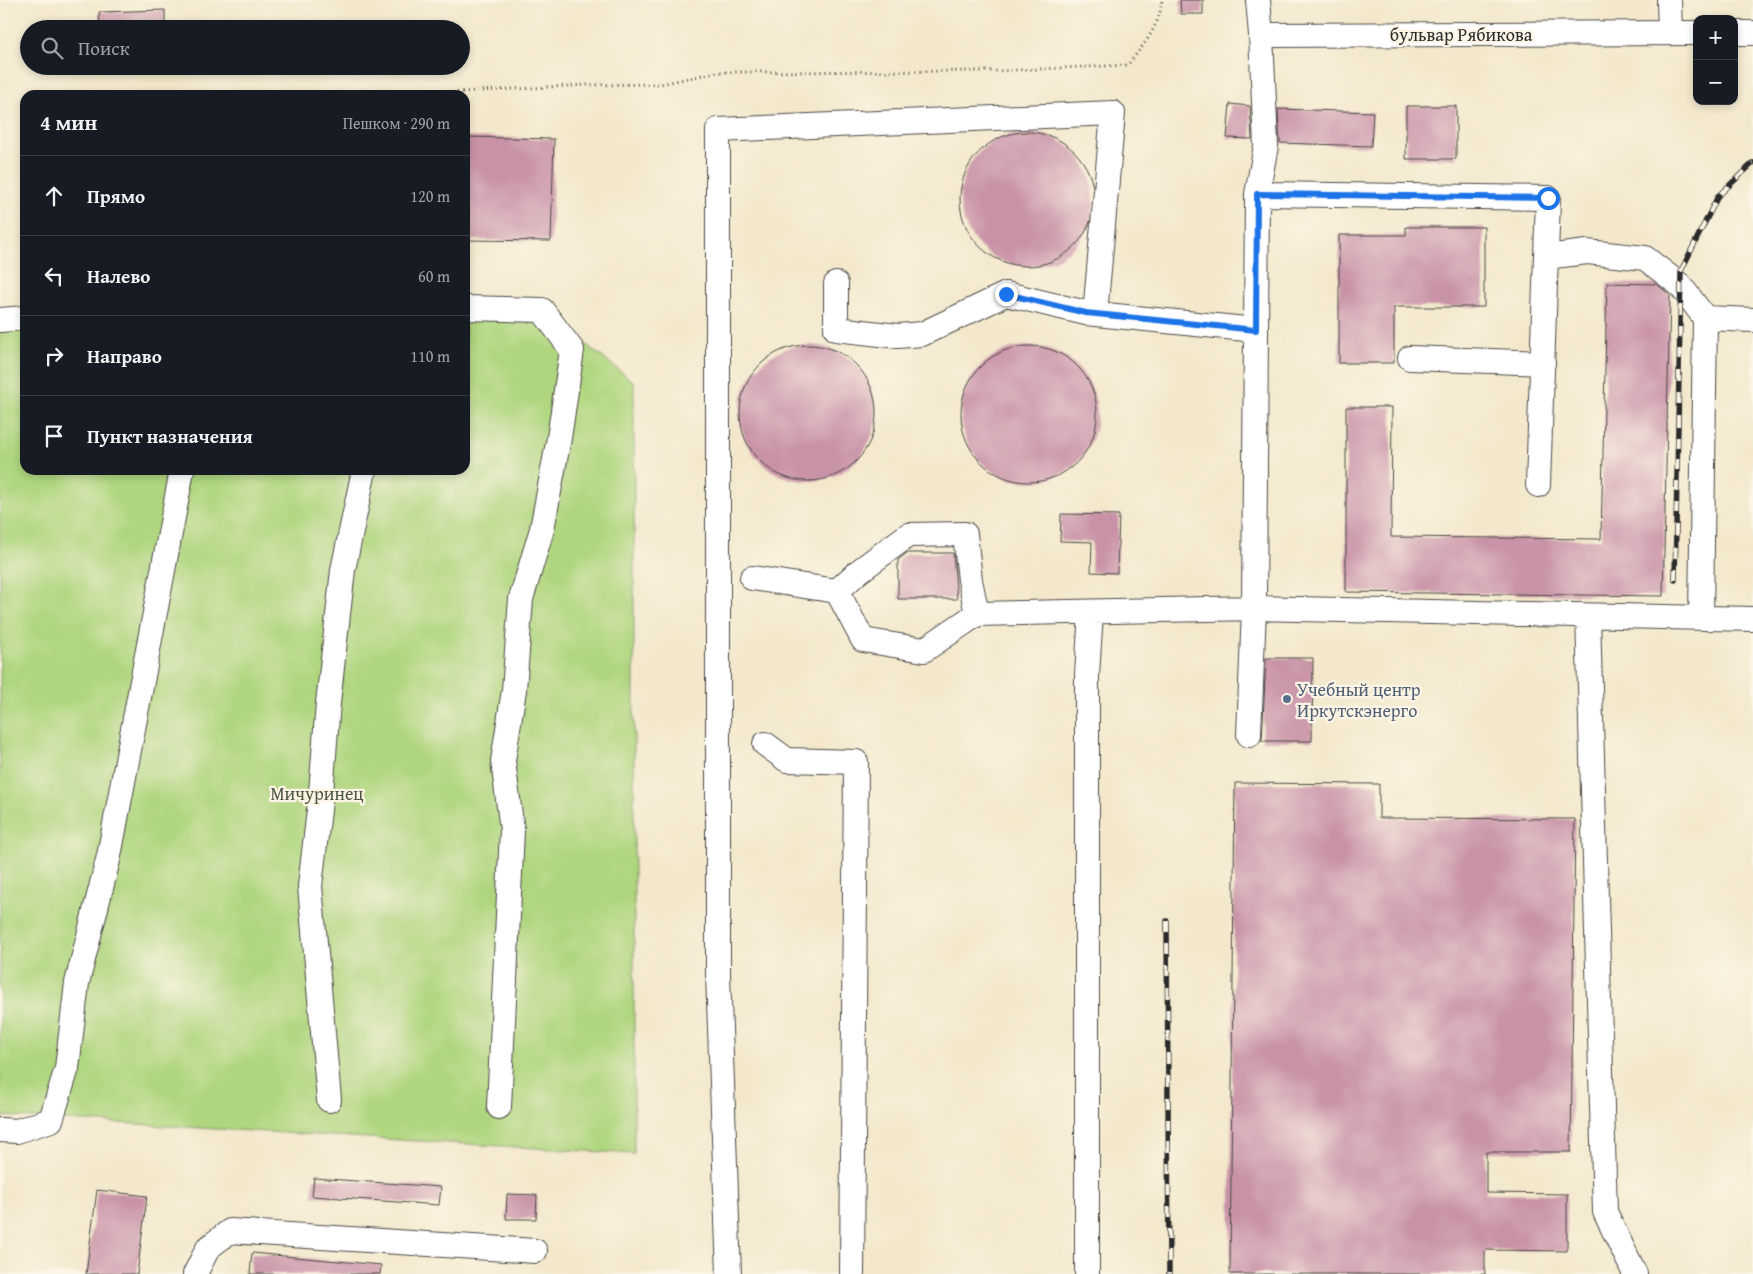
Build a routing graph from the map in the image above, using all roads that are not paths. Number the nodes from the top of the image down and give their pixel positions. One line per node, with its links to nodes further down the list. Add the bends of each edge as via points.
1 (1258, 0): 7 (street)
2 (1669, 0): 3 (street)
3 (1670, 33): 4 (street, бульвар Рябикова); 7 (street, бульвар Рябикова)
4 (1693, 33)
5 (1738, 33): 6 (street)
6 (1753, 33)
7 (1260, 35): 8 (street, via 1266,146)
8 (1257, 194): 9 (street, via 1548,198); 17 (street)
9 (1546, 257): 14 (street, via 1587,252 1645,258 1680,285); 19 (street)
10 (836, 284): 12 (street, via 836,329 898,336 922,334 1006,294)
11 (470, 308): 34 (street, via 542,310 572,350 542,529 521,599 514,690 503,762 512,830)
12 (1095, 314): 17 (street); 38 (street, via 1113,113 718,130 718,974)
13 (20, 318): 15 (street)
14 (1705, 318): 16 (street); 29 (street)
15 (0, 320)
16 (1753, 320)
17 (1256, 330): 25 (street)
18 (1410, 358): 19 (street)
19 (1543, 363): 22 (street)
20 (181, 475): 35 (street, via 109,856 77,983 67,1068 51,1120 17,1131)
21 (363, 475): 33 (street, via 343,570 310,886)
22 (1538, 485)
23 (752, 578): 24 (street)
24 (837, 591): 27 (street, via 863,640 924,650); 27 (street, via 908,535 966,534)
25 (1254, 608): 26 (street); 28 (street); 31 (street)
26 (1091, 612): 27 (street); 40 (street, via 1087,676)
27 (977, 614)
28 (1588, 616): 29 (street); 41 (street, via 1605,1212)
29 (1701, 618): 30 (street)
30 (1753, 619)
31 (1249, 735)
32 (765, 744): 39 (street, via 787,760 856,762)
33 (329, 1100)
34 (498, 1107)
35 (0, 1130)
36 (535, 1251): 37 (street, via 230,1232 208,1248)
37 (195, 1274)
38 (729, 1274)
39 (852, 1274)
40 (1087, 1274)
41 (1635, 1274)

